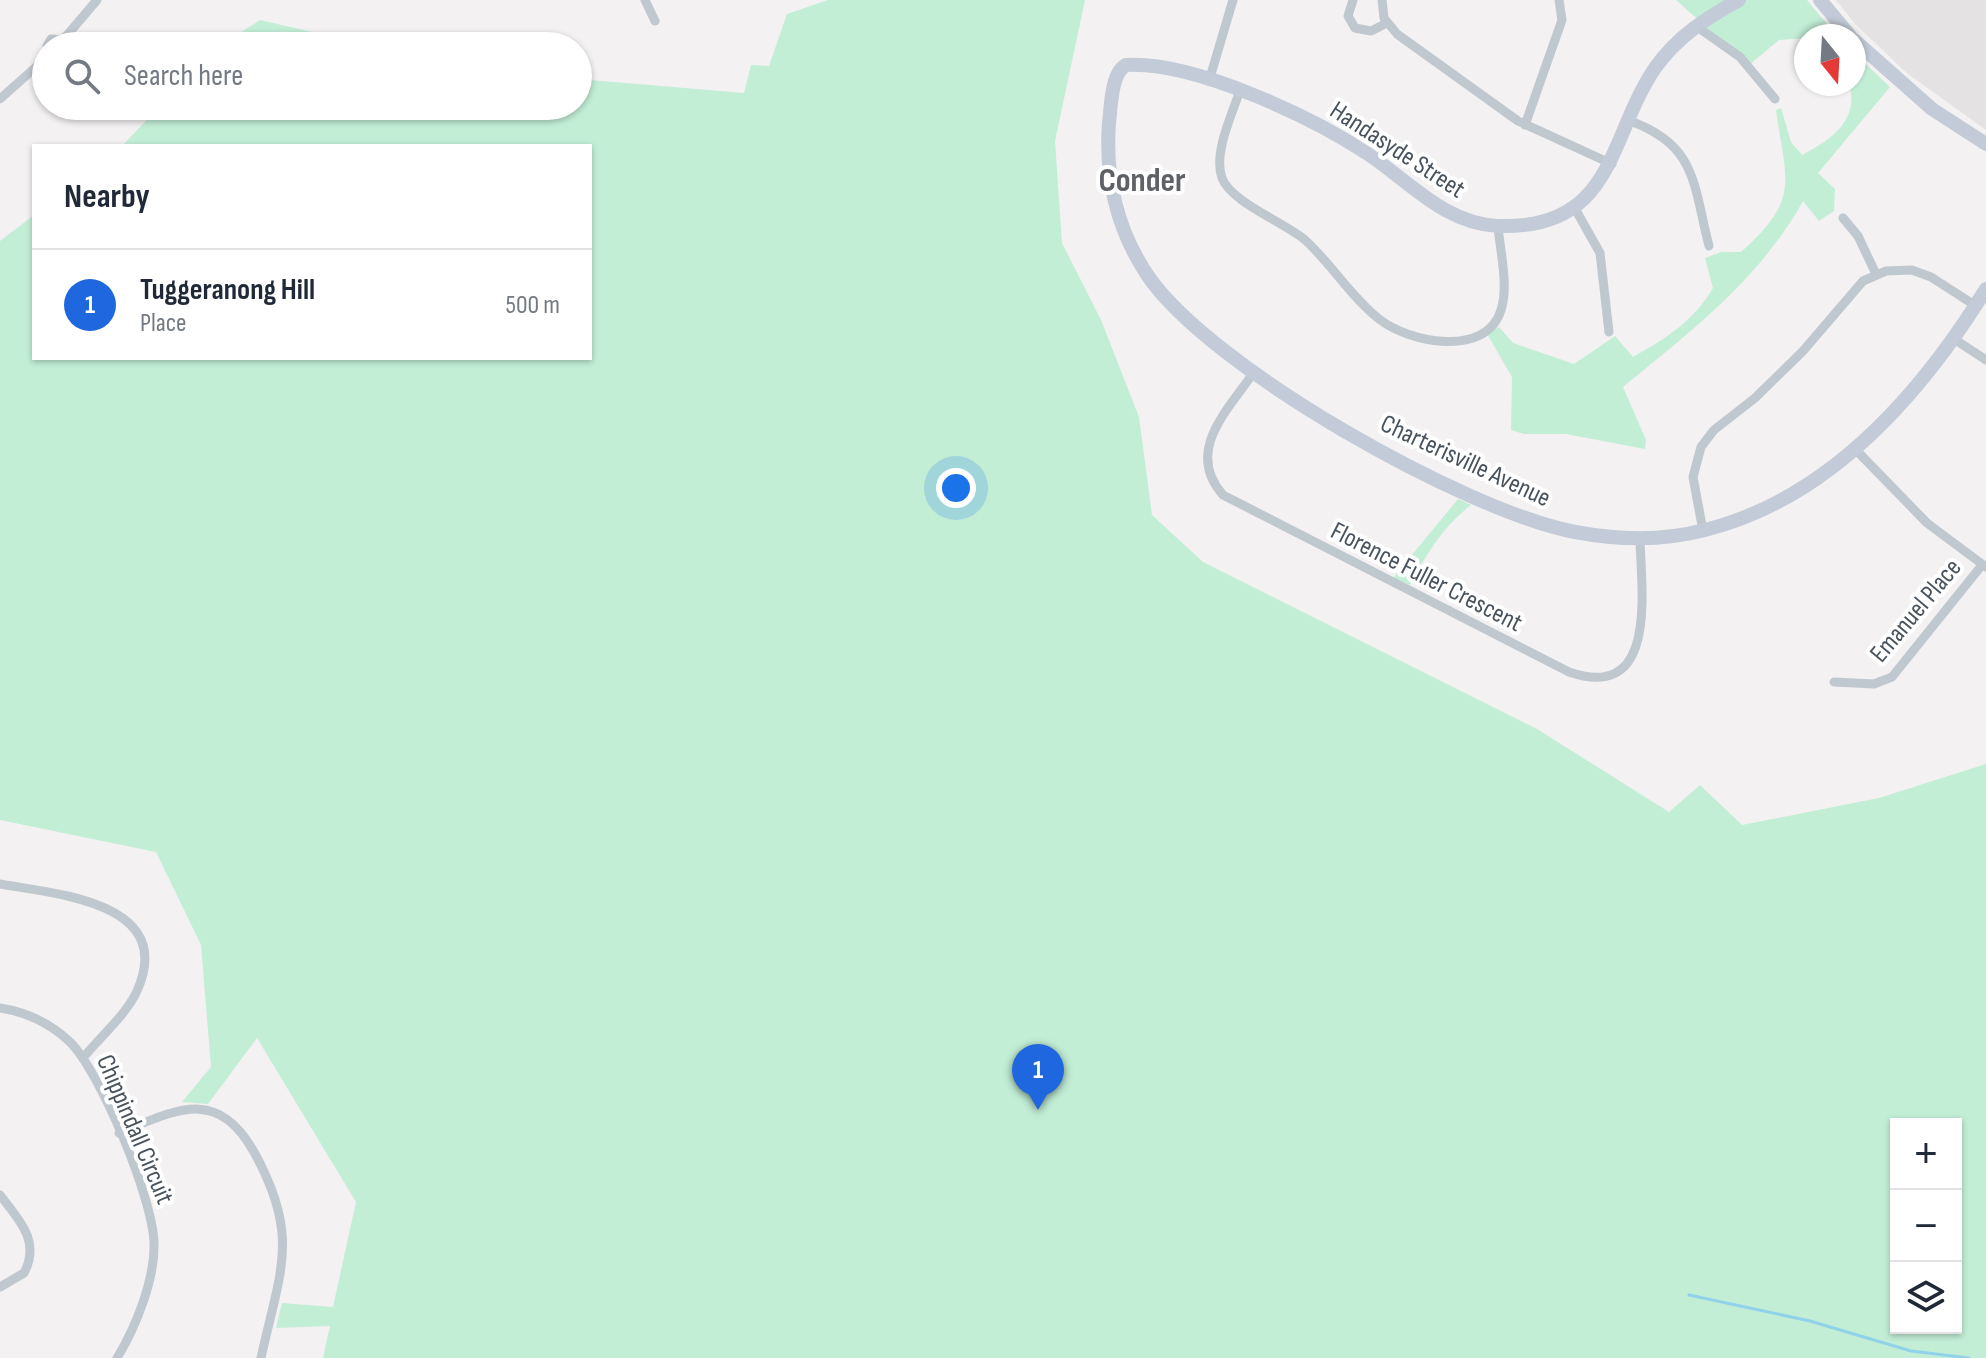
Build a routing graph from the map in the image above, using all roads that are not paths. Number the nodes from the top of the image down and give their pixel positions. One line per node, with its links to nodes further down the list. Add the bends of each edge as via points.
1 (97, 0): 13 (street)
2 (645, 0): 9 (street)
3 (1233, 0): 17 (street)
4 (1353, 0): 10 (street, via 1348,16 1355,28 1371,31)
5 (1382, 0): 10 (street)
6 (1559, 0): 22 (street, via 1562,20)
7 (1739, 0): 12 (street, Handasyde Street)
8 (1820, 0): 11 (street)
9 (655, 21)
10 (1387, 23): 22 (street)
11 (1840, 24)
12 (1696, 26): 20 (street, via 1740,57); 21 (street, Handasyde Street, via 1656,68)
13 (72, 32)
14 (1866, 51): 23 (street, via 1932,109)
15 (1121, 68): 17 (street, Handasyde Street, via 1133,65); 35 (street, Charterisville Avenue, via 1111,110 1108,171 1125,235 1166,299)
16 (32, 70): 19 (street)
17 (1209, 81): 18 (street, Handasyde Street)
18 (1240, 90): 27 (street, Handasyde Street, via 1333,132 1448,213); 27 (street, via 1219,159 1225,185 1304,240 1365,306 1396,330 1440,342 1491,327 1504,301)
19 (0, 99)
20 (1775, 99)
21 (1630, 121): 24 (street, Handasyde Street); 28 (street, via 1667,137 1684,158)
22 (1525, 125): 24 (street)
23 (1986, 144)
24 (1612, 164): 25 (street, Handasyde Street)
25 (1573, 205): 27 (street, Handasyde Street, via 1538,222); 32 (street, via 1600,253)
26 (1843, 218): 29 (street)
27 (1498, 226)
28 (1709, 246)
29 (1876, 274): 31 (street, via 1896,269 1917,272); 37 (street, via 1851,291 1803,351 1755,398 1709,435 1693,477)
30 (1986, 289): 31 (street, Charterisville Avenue)
31 (1976, 306): 33 (street, Charterisville Avenue)
32 (1609, 332)
33 (1954, 339): 34 (street); 36 (street, Charterisville Avenue)
34 (1986, 360)
35 (1254, 372): 38 (street, Charterisville Avenue, via 1386,453 1502,508 1574,532); 38 (street, Florence Fuller Crescent, via 1207,443 1207,468 1223,495 1569,672 1602,677 1632,658 1642,627)
36 (1855, 449): 37 (street, Charterisville Avenue, via 1768,509); 39 (street, via 1927,523)
37 (1703, 531): 38 (street, Charterisville Avenue)
38 (1640, 538)
39 (1984, 566): 40 (street, Emanuel Place, via 1892,677 1874,684)
40 (1834, 682)
41 (0, 884): 43 (street, via 107,906 125,919 138,939 143,961 137,991)
42 (0, 1008): 43 (street, Chippindall Circuit, via 52,1028)
43 (83, 1058): 44 (street, Chippindall Circuit)
44 (119, 1133): 47 (street, Chippindall Circuit, via 148,1204 154,1246 146,1287); 48 (street, via 191,1108 227,1118 244,1134 273,1186 284,1235)
45 (0, 1195): 46 (street, via 27,1232 32,1250 24,1273)
46 (0, 1287)
47 (117, 1358)
48 (261, 1358)

